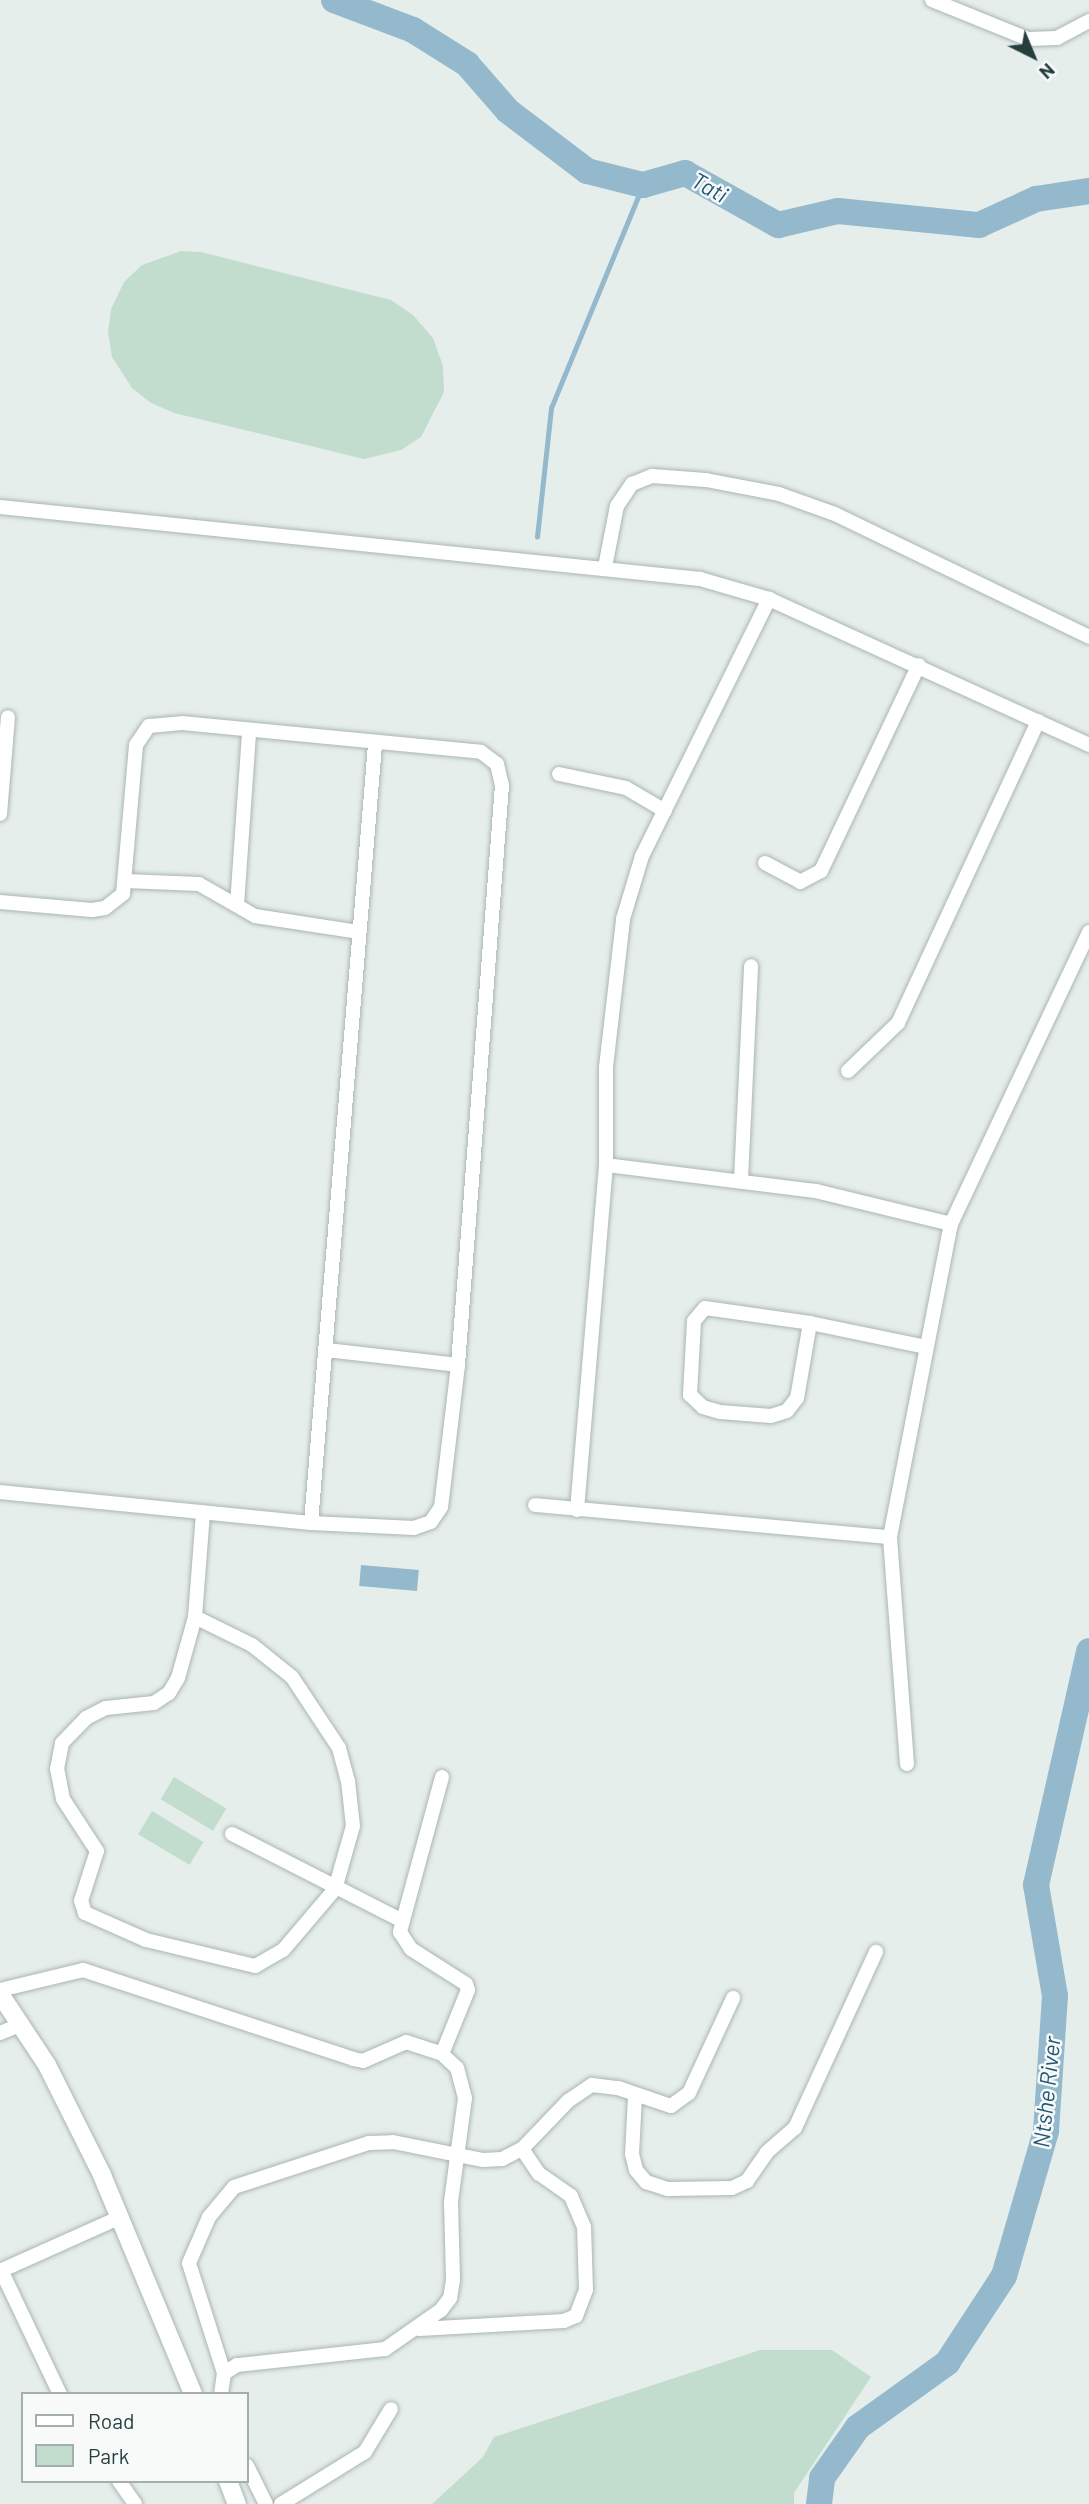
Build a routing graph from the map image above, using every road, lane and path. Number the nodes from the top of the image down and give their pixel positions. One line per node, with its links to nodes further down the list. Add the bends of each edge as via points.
1 (932, 0): 2 (street, via 1028,39 1057,38)
2 (1089, 21)
3 (0, 507): 4 (street)
4 (605, 567): 5 (street, via 700,579); 6 (street, via 617,506 632,484 652,476 706,480 779,494 835,514)
5 (769, 599): 7 (street); 14 (street)
6 (1089, 637)
7 (919, 665): 9 (street); 16 (street, via 821,871 800,882)
8 (8, 717): 15 (street)
9 (1038, 721): 12 (street); 23 (street, via 898,1023)
10 (249, 733): 11 (street); 17 (street, via 162,723 140,733); 19 (street)
11 (375, 744): 20 (street); 30 (street, via 481,752 497,764 502,785)
12 (1089, 745)
13 (559, 774): 14 (street, via 626,788)
14 (665, 811): 24 (street, via 642,856 623,919 606,1067)
15 (0, 814)
16 (765, 863)
17 (126, 881): 18 (street, via 116,902 92,910); 19 (street, via 199,884)
18 (0, 902)
19 (237, 905): 20 (street, via 268,920)
20 (358, 932): 29 (street)
21 (1089, 932): 26 (street)
22 (751, 966): 25 (street)
23 (848, 1071)
24 (606, 1165): 25 (street); 33 (street)
25 (741, 1180): 26 (street, via 816,1191)
26 (951, 1224): 28 (street)
27 (810, 1323): 27 (street, via 797,1398 787,1411 771,1416 720,1412 703,1407 690,1395 694,1321 705,1308); 28 (street)
28 (926, 1347): 36 (street)
29 (327, 1350): 30 (street); 35 (street)
30 (458, 1365): 35 (street, via 441,1507 431,1522 414,1528)
31 (0, 1492): 34 (street)
32 (535, 1506): 33 (street)
33 (577, 1510): 36 (street)
34 (203, 1512): 35 (street); 37 (street)
35 (311, 1523)
36 (890, 1537): 38 (street)
37 (195, 1617): 41 (street, via 252,1645 292,1677 339,1748 353,1826); 41 (street, via 169,1693 154,1703 96,1713 62,1743 57,1769 63,1799 97,1851 80,1901 85,1913 146,1940 255,1966 283,1950)
38 (907, 1764)
39 (442, 1777): 42 (street)
40 (232, 1834): 41 (street)
41 (335, 1889): 42 (street)
42 (401, 1920): 48 (street, via 403,1941 460,1978 468,1990)
43 (876, 1952): 49 (street, via 794,2128 766,2152 747,2181 732,2188 668,2189 646,2182 636,2170 632,2154)
44 (0, 1992): 46 (street); 48 (street, via 83,1970 353,2059 363,2061 406,2042)
45 (733, 1998): 49 (street, via 681,2101 662,2105)
46 (22, 2024): 47 (street); 52 (street)
47 (0, 2033)
48 (442, 2054): 51 (street, via 457,2068 465,2098)
49 (635, 2097): 50 (street, via 618,2088 592,2085 568,2101)
50 (522, 2149): 51 (street, via 502,2159); 54 (street, via 540,2174 571,2196 584,2227 586,2290 576,2316 564,2321)
51 (455, 2153): 54 (street, via 450,2298); 55 (street, via 393,2142 369,2143 234,2187 223,2195 190,2263)
52 (121, 2217): 53 (street); 57 (street)
53 (0, 2271): 56 (street)
54 (419, 2329): 55 (street, via 385,2348 237,2365)
55 (224, 2373): 58 (street)
56 (59, 2392)
57 (191, 2392)
58 (221, 2392)
59 (391, 2409): 66 (street, via 365,2452)
60 (248, 2468): 65 (street)
61 (120, 2483): 63 (street)
62 (229, 2483): 64 (street)
63 (135, 2504)
64 (237, 2504)
65 (267, 2504)
66 (281, 2504)

